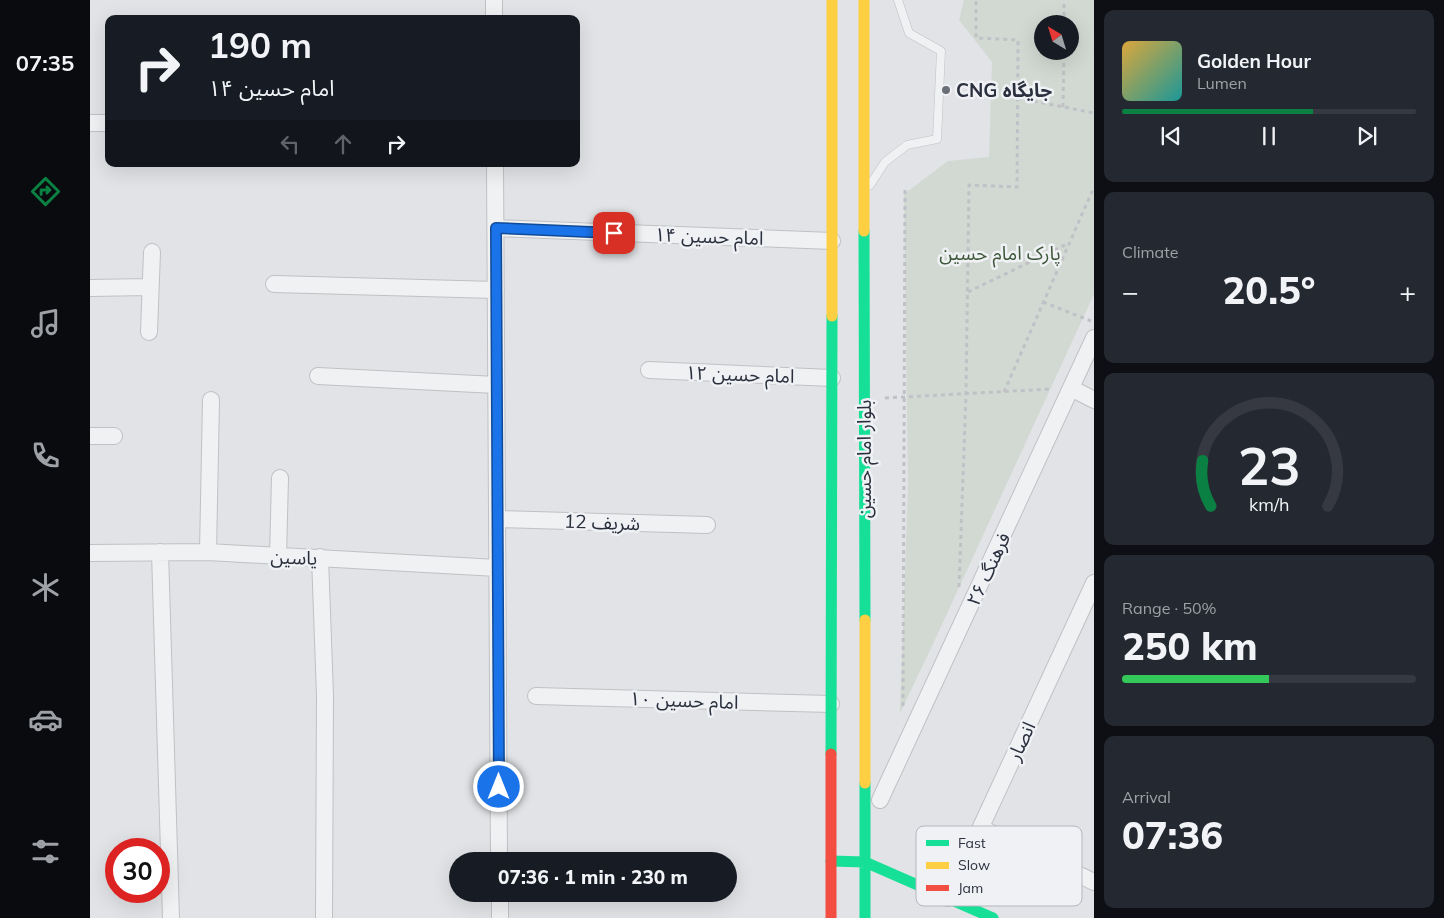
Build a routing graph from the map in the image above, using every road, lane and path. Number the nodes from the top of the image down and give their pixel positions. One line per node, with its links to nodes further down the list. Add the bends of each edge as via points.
1 (494, 0): 7 (street)
2 (832, 0): 20 (main road, بلوار امام حسین)
3 (864, 0): 18 (main road, بلوار امام حسین)
4 (898, 0): 18 (lane, via 909,33 941,51 937,139 907,145 885,162)
5 (976, 0): 10 (path, via 976,38 1018,40)
6 (1064, 0): 8 (path)
7 (494, 15)
8 (1064, 15)
9 (1064, 60): 11 (path)
10 (1018, 98): 11 (path); 27 (path, via 1017,187 969,185)
11 (1063, 107): 12 (path)
12 (1094, 113)
13 (90, 123): 14 (street)
14 (105, 123)
15 (495, 167): 19 (street)
16 (1094, 187): 21 (path)
17 (905, 189): 39 (path)
18 (864, 195): 40 (main road, بلوار امام حسین)
19 (496, 228): 20 (street, امام حسین ۱۴); 26 (street)
20 (832, 241): 34 (main road, بلوار امام حسین)
21 (1070, 242): 27 (path); 28 (path)
22 (152, 252): 25 (street)
23 (274, 284): 26 (street)
24 (90, 288): 25 (street)
25 (150, 288): 30 (street)
26 (496, 290): 35 (street)
27 (968, 292): 38 (path)
28 (1043, 302): 29 (path); 37 (path)
29 (1094, 323)
30 (149, 332)
31 (1094, 338): 36 (street, فرهنگ ۲۶)
32 (649, 370): 34 (street, امام حسین ۱۲)
33 (318, 376): 35 (street)
34 (832, 378): 57 (main road, بلوار امام حسین)
35 (496, 385): 46 (street)
36 (1071, 388): 37 (path); 42 (street); 59 (street, فرهنگ ۲۶)
37 (1004, 392): 38 (path)
38 (966, 394): 39 (path); 55 (path)
39 (904, 397): 40 (path); 58 (path)
40 (864, 399): 63 (main road, بلوار امام حسین)
41 (212, 400): 49 (street)
42 (1094, 400)
43 (90, 436): 44 (street)
44 (114, 436)
45 (280, 478): 51 (street)
46 (497, 519): 47 (street, شریف 12); 53 (street)
47 (707, 525)
48 (160, 552): 49 (street, یاسین); 50 (street, یاسین); 69 (street)
49 (208, 552): 51 (street, یاسین)
50 (90, 553)
51 (278, 556): 52 (street, یاسین)
52 (320, 557): 53 (street, یاسین); 70 (street, via 325,696)
53 (497, 568): 61 (street)
54 (1094, 583): 60 (street, انصار)
55 (958, 597)
56 (536, 696): 57 (street, امام حسین ۱۰)
57 (831, 704): 62 (main road, بلوار امام حسین)
58 (903, 712)
59 (880, 800)
60 (982, 826)
61 (499, 852)
62 (831, 860): 63 (main road); 72 (main road, بلوار امام حسین)
63 (865, 862): 66 (main road); 73 (main road, بلوار امام حسین)
64 (1082, 876): 65 (street)
65 (1094, 882)
66 (916, 884)
67 (500, 902): 71 (street)
68 (966, 906): 74 (main road)
69 (171, 918)
70 (324, 918)
71 (500, 918)
72 (831, 918)
73 (865, 918)
74 (993, 918)

